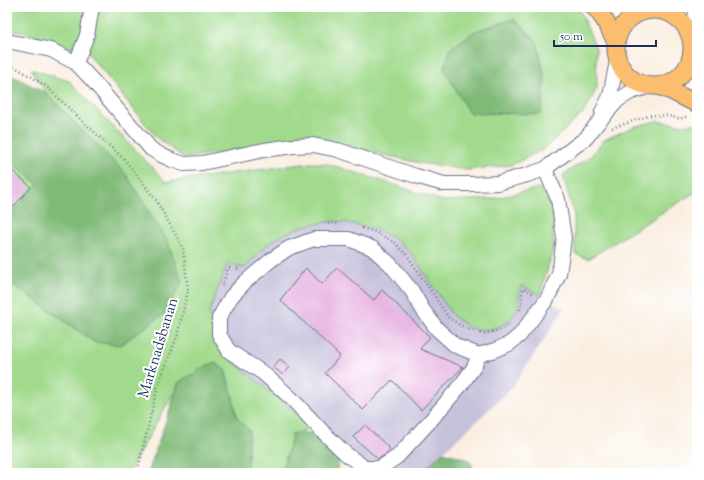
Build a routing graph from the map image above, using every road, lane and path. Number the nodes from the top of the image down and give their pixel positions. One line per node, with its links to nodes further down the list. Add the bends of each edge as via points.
1 (92, 7): 10 (street, via 87,36)
2 (594, 7): 6 (main road)
3 (649, 8): 6 (main road, via 626,21 619,31); 7 (main road, via 668,12 681,20 689,32)
4 (697, 11): 7 (street)
5 (7, 41): 10 (street, via 51,50)
6 (616, 42): 8 (main road)
7 (694, 55): 11 (main road, via 677,79 668,84)
8 (617, 61): 11 (main road, via 630,78); 13 (street, via 610,96)
9 (7, 62): 24 (path, Marknadsbanan, via 46,86 124,159 156,200 183,248 188,290 177,336 158,385)
10 (76, 63): 14 (street, via 151,149 184,164 202,163 264,150 313,145 338,150 444,184 498,183)
11 (654, 86): 12 (main road, via 669,90); 13 (street, via 631,92 618,100)
12 (697, 104)
13 (597, 124): 14 (street, via 586,138)
14 (545, 169): 20 (street, via 558,199 564,238 559,274)
15 (326, 224): 16 (path)
16 (341, 224)
17 (356, 227): 22 (path, via 376,232 395,242 407,255 449,318 466,329 484,334 500,330)
18 (245, 270): 19 (path, via 228,268)
19 (220, 290)
20 (547, 300): 21 (path, via 523,288); 23 (street, via 510,344)
21 (518, 313)
22 (513, 322)
23 (479, 355): 23 (street, via 456,346 437,329 412,291 390,264 372,248 349,239 314,239 289,248 246,282 231,297 219,318 219,334 228,351 263,373 346,454 365,468 380,468 397,457 461,385)
24 (137, 473)

